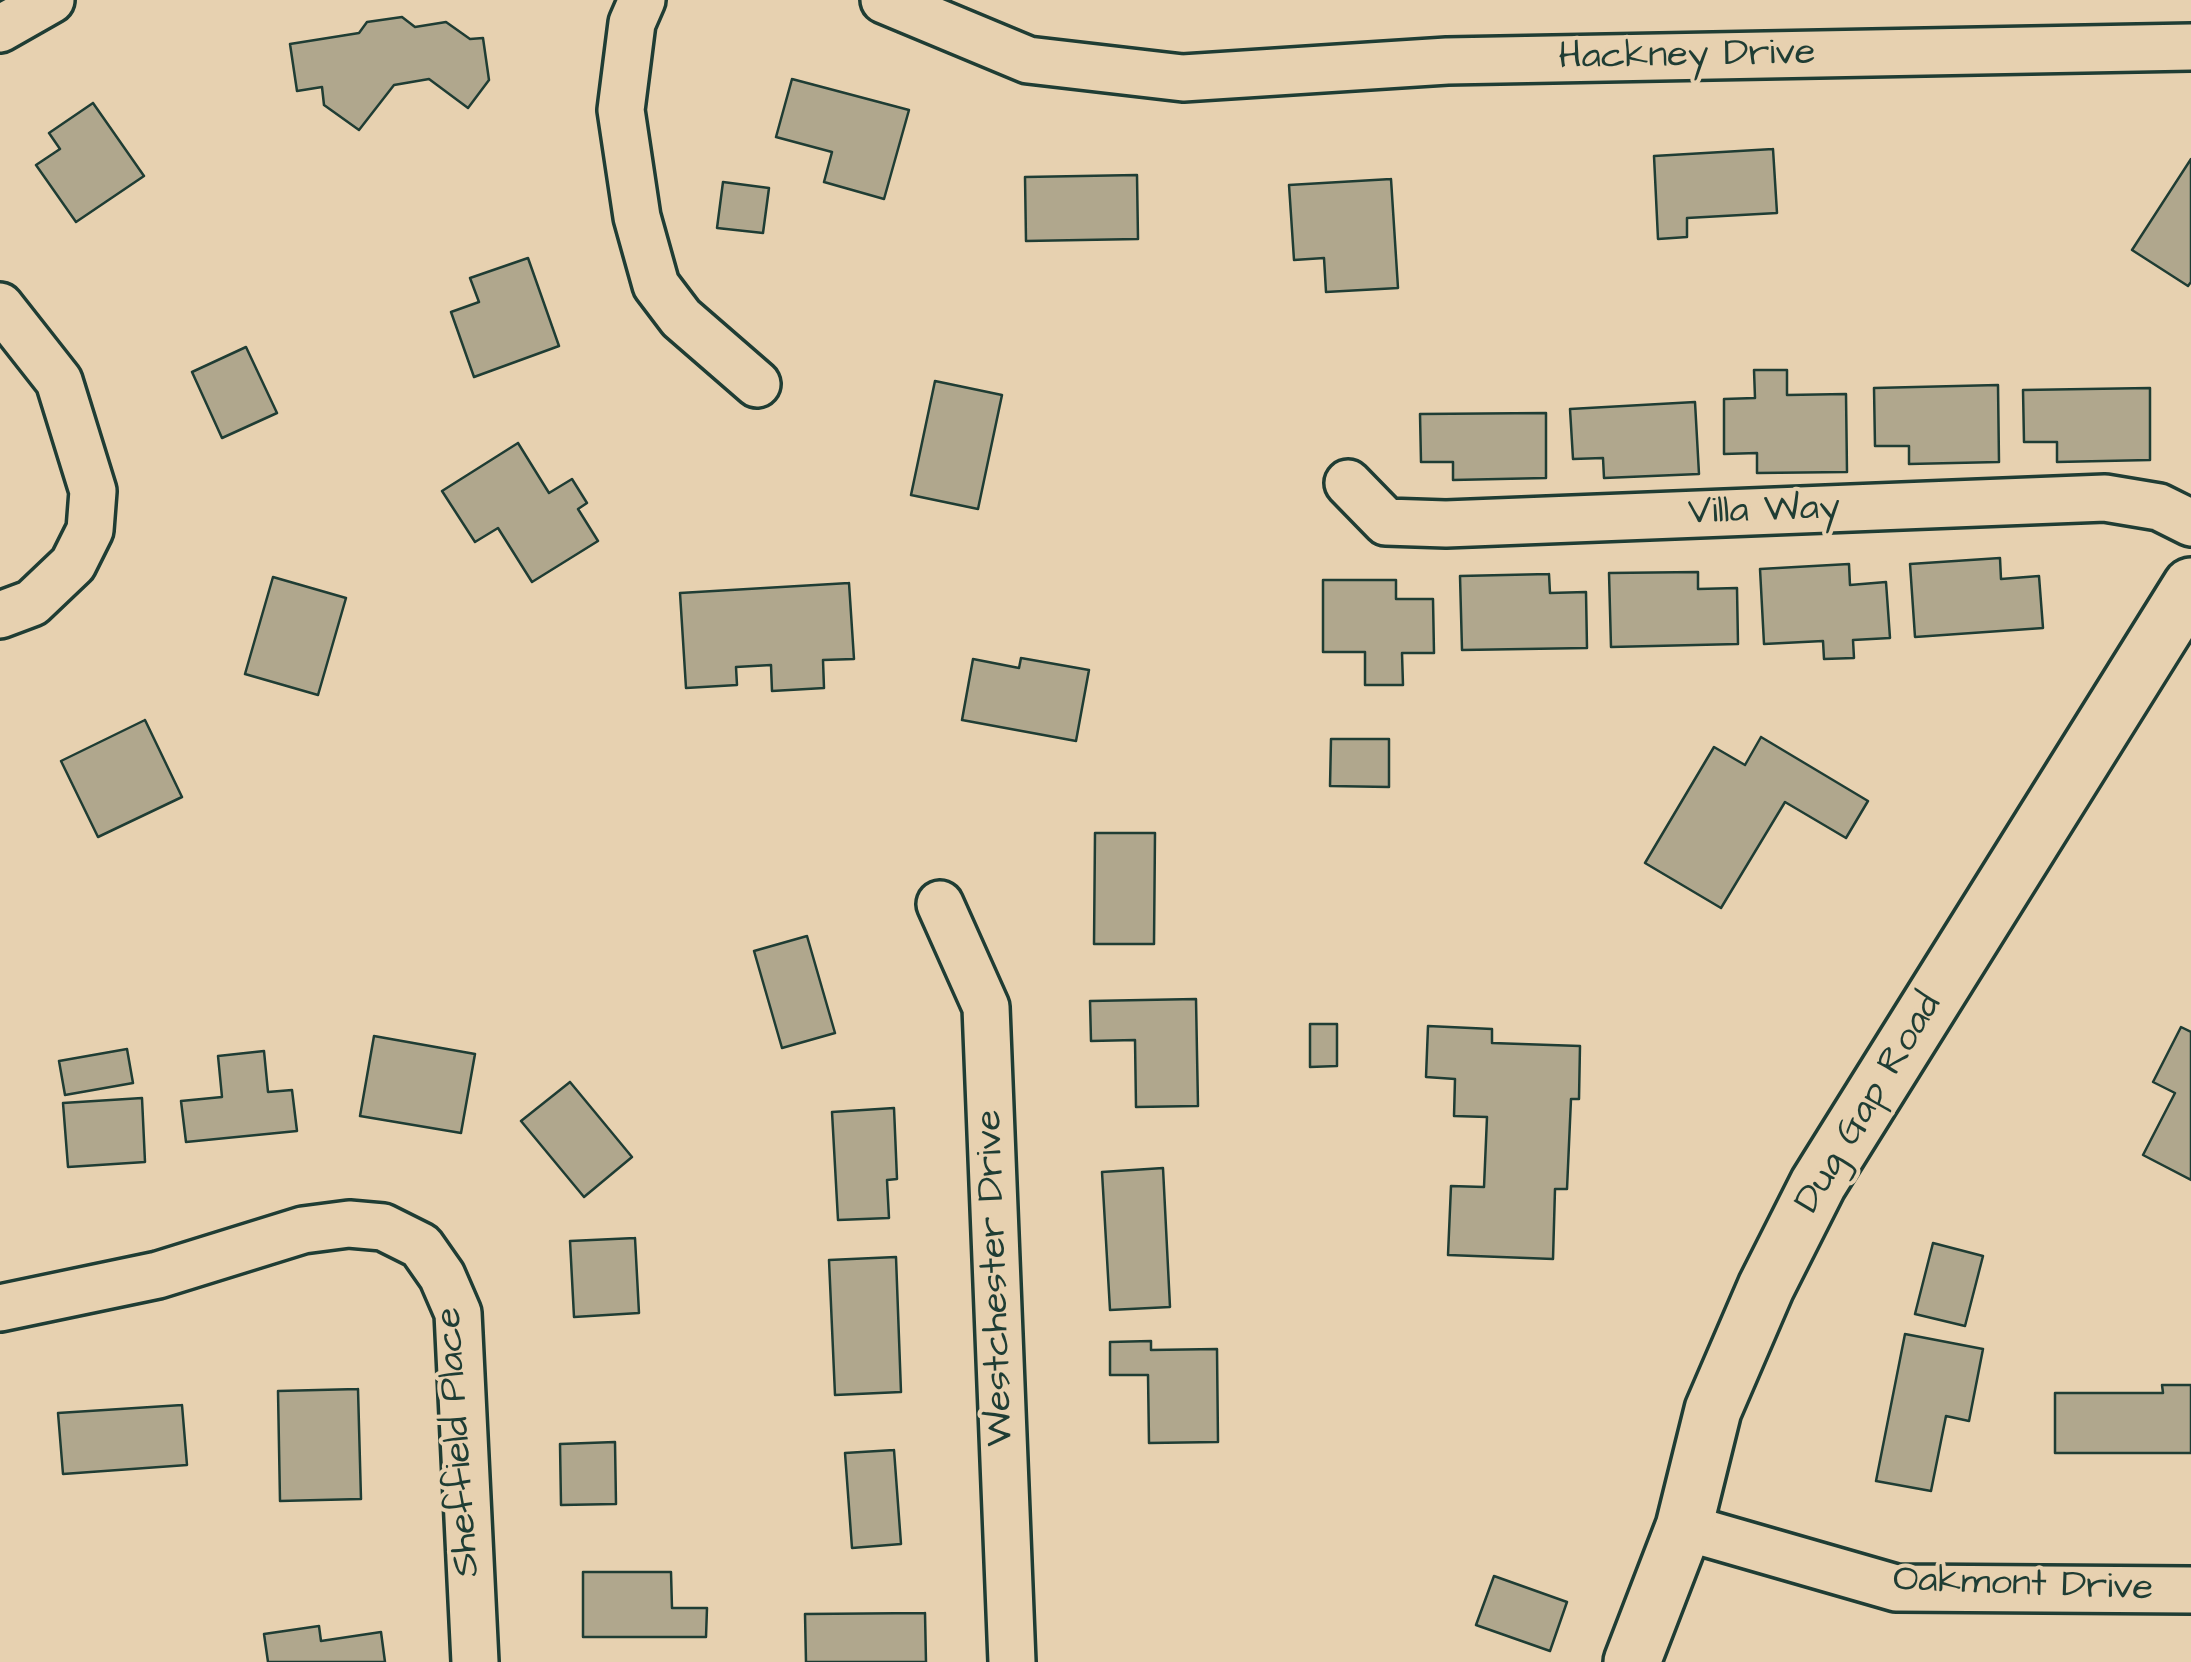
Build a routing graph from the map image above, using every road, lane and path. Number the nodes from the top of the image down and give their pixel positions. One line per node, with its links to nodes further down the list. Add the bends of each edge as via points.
1 (50, 0): 4 (street)
2 (642, 0): 7 (street, via 632,23 622,110 637,217 656,285 681,318)
3 (884, 0): 5 (street, Hackney Drive, via 1028,60 1183,78 1446,62)
4 (0, 29)
5 (2191, 48)
6 (0, 306): 11 (street, via 59,381 92,491 90,530 73,564 32,603)
7 (757, 384)
8 (1348, 483): 9 (street, Villa Way, via 1386,522 2106,498 2160,506)
9 (2191, 523)
10 (2191, 586): 14 (street, Dug Gap Road, via 1818,1184 1713,1410)
11 (0, 615)
12 (940, 904): 17 (street, Westchester Drive, via 986,1007)
13 (0, 1308): 16 (street, Sheffield Place, via 158,1275 303,1230 383,1227 421,1246 458,1313)
14 (1684, 1528): 15 (street, Oakmont Drive, via 1896,1588); 18 (street, Dug Gap Road)
15 (2191, 1590)
16 (475, 1662)
17 (1012, 1662)
18 (1632, 1662)

